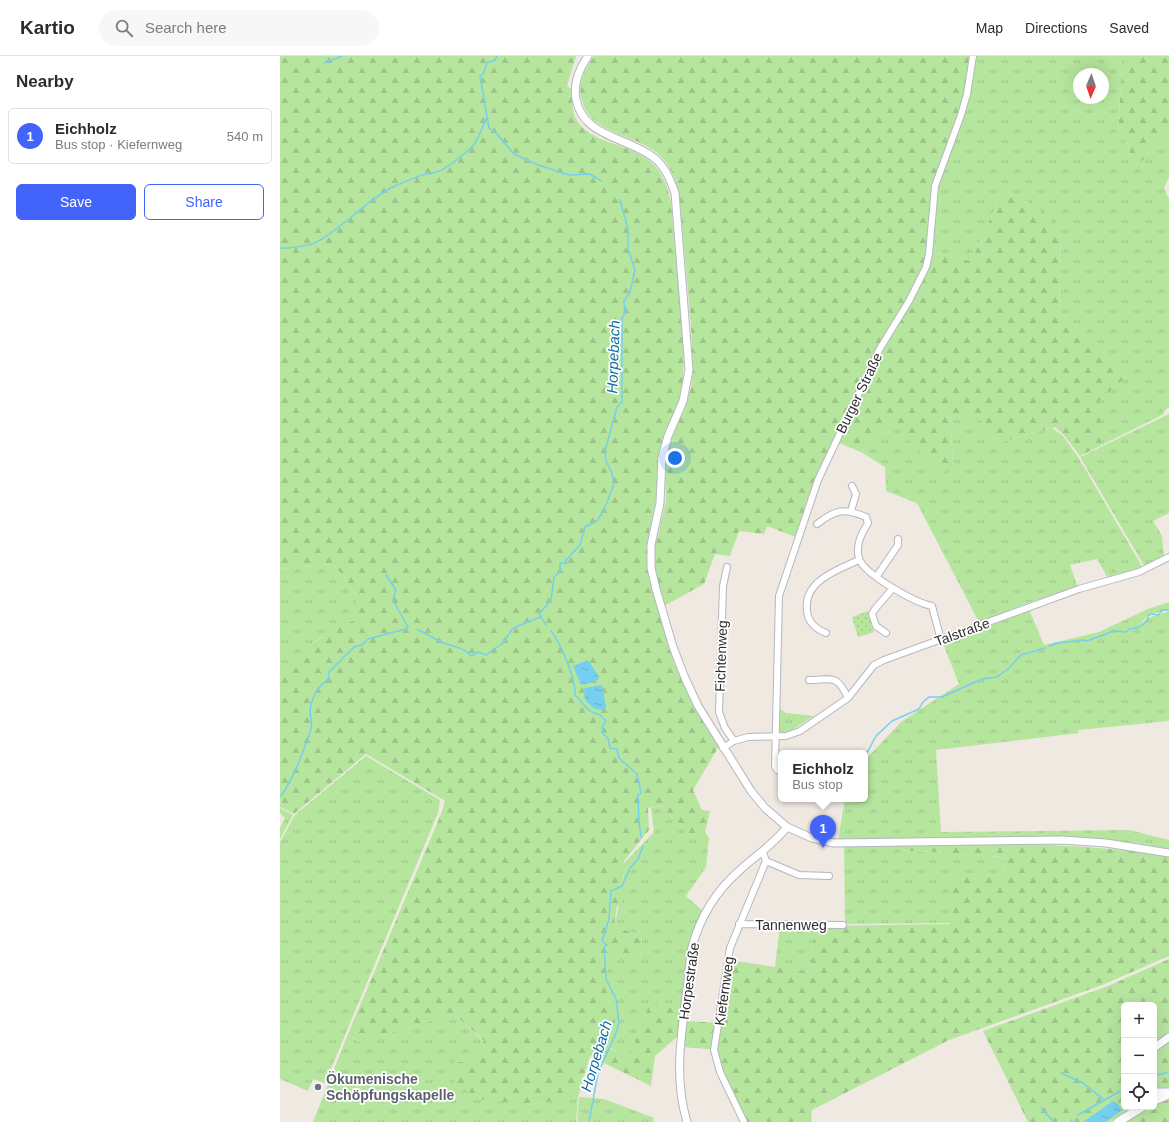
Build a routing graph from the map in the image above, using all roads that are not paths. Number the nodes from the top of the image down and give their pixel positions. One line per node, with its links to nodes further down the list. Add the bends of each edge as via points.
1 (588, 56): 19 (street, via 575,85 576,102 582,116 598,130 653,157 668,174 674,193 689,360 683,401 663,448 660,503 652,534 650,557 656,589 677,660 698,706)
2 (973, 56): 17 (street, Burger Straße, via 961,115 935,186 930,254 926,267 910,301 874,361 818,480 779,596)
3 (852, 486): 4 (street, via 856,494)
4 (851, 511): 5 (street, via 835,512); 8 (street, via 868,520 859,541)
5 (817, 524)
6 (898, 539): 10 (street, via 898,545)
7 (1169, 557): 14 (street, Talstraße, via 1139,572 1079,589)
8 (859, 560): 10 (street); 12 (street, via 826,576 810,591 806,606 809,620)
9 (727, 567): 18 (street, Fichtenweg, via 723,586 719,712)
10 (877, 576): 11 (street)
11 (893, 588): 13 (street, via 872,614 876,626); 14 (street, via 912,599 932,606)
12 (826, 633)
13 (886, 633)
14 (941, 640): 16 (street, Talstraße, via 874,666)
15 (809, 680): 16 (street, via 836,679)
16 (848, 698): 17 (street, Talstraße, via 800,731 790,736)
17 (775, 738): 18 (street, Talstraße, via 748,737); 20 (street, via 774,766)
18 (734, 741): 19 (street, Talstraße)
19 (723, 748): 21 (street, via 751,791)
20 (778, 770)
21 (786, 827): 22 (street, Horpestraße); 23 (street, via 812,838 834,843 1068,840)
22 (763, 852): 24 (street); 34 (street, Horpestraße, via 738,871 716,896 702,919 692,946 678,1076 681,1104)
23 (1169, 852)
24 (766, 861): 25 (street, via 800,875); 26 (street, Kiefernweg)
25 (829, 876)
26 (739, 924): 27 (street, Tannenweg); 35 (street, Kiefernweg, via 730,948 714,1050 720,1072)
27 (843, 925)
28 (1169, 1037): 29 (street)
29 (1157, 1046)
30 (1157, 1092): 31 (street)
31 (1169, 1093): 32 (main road)
32 (1157, 1099)
33 (1137, 1110): 36 (main road)
34 (687, 1122)
35 (744, 1122)
36 (1118, 1122)

